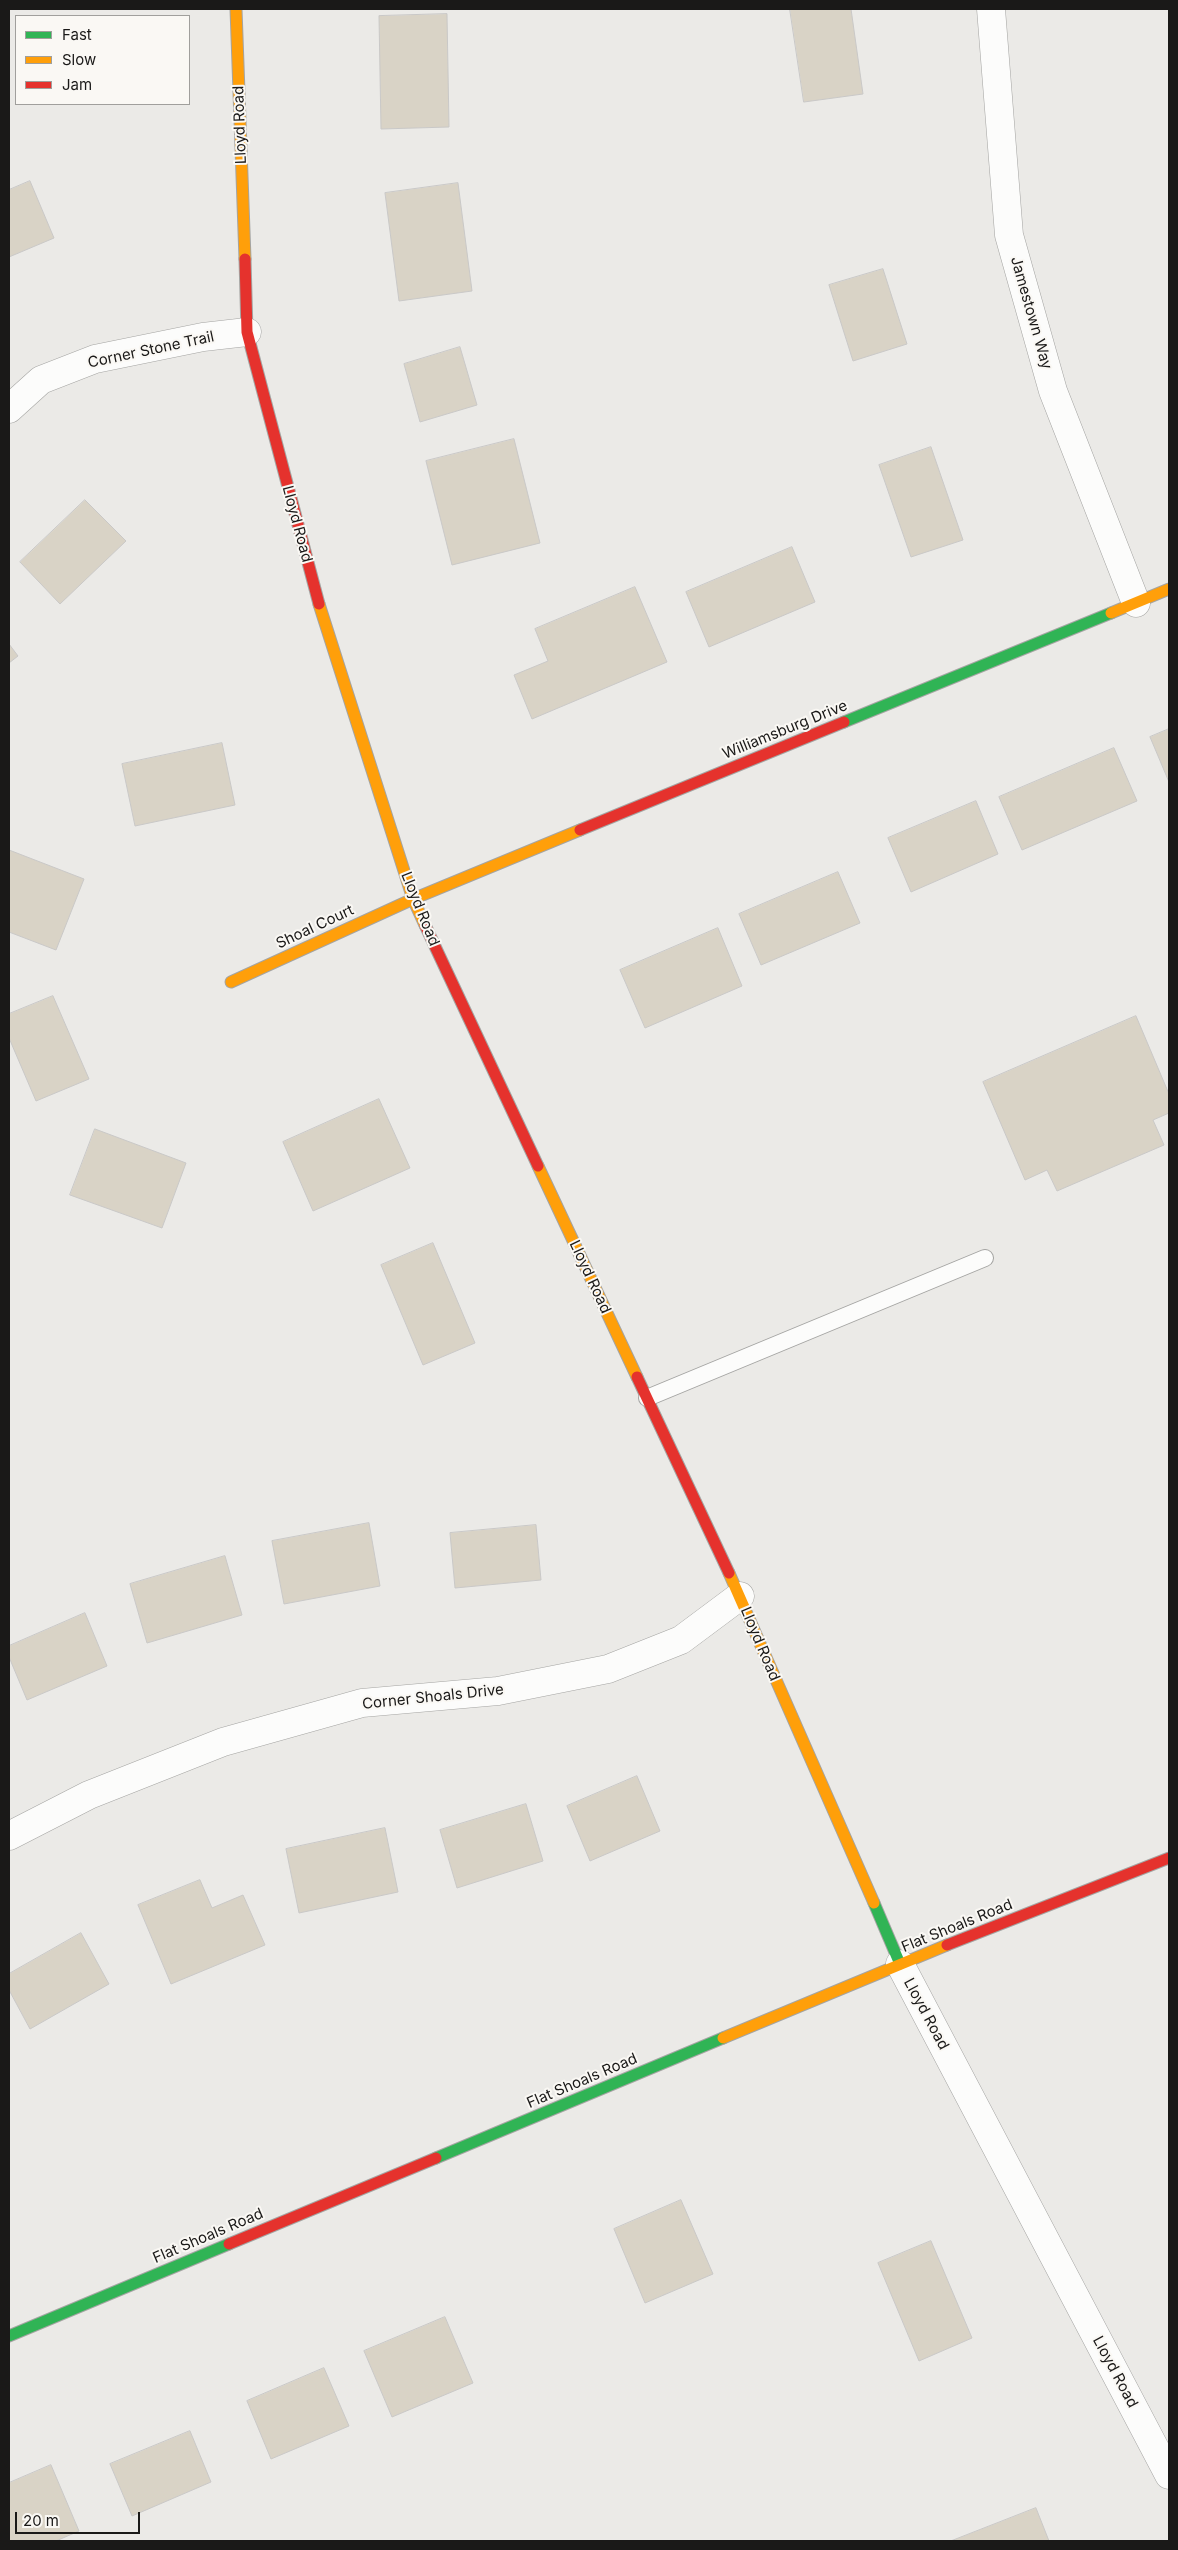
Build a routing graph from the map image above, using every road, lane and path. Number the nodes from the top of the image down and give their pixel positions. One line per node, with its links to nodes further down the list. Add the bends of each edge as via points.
1 (236, 9): 3 (street, Lloyd Road)
2 (992, 9): 6 (street, Jamestown Way, via 1009,235 1053,391)
3 (247, 332): 4 (street, Corner Stone Trail, via 203,337 95,359 41,380); 7 (street, Lloyd Road, via 313,586)
4 (9, 409)
5 (1169, 589): 6 (street, Williamsburg Drive)
6 (1136, 603): 7 (street, Williamsburg Drive)
7 (413, 899): 8 (street, Shoal Court); 10 (street, Lloyd Road)
8 (231, 982)
9 (986, 1258): 10 (lane)
10 (646, 1398): 11 (street, Lloyd Road)
11 (740, 1596): 12 (street, Corner Shoals Drive, via 681,1640 608,1669 498,1691 362,1703 241,1736 89,1794); 14 (street, Lloyd Road)
12 (9, 1836)
13 (1169, 1858): 14 (street, Flat Shoals Road)
14 (900, 1964): 15 (street, Flat Shoals Road); 16 (street, Lloyd Road)
15 (9, 2336)
16 (1169, 2475)

